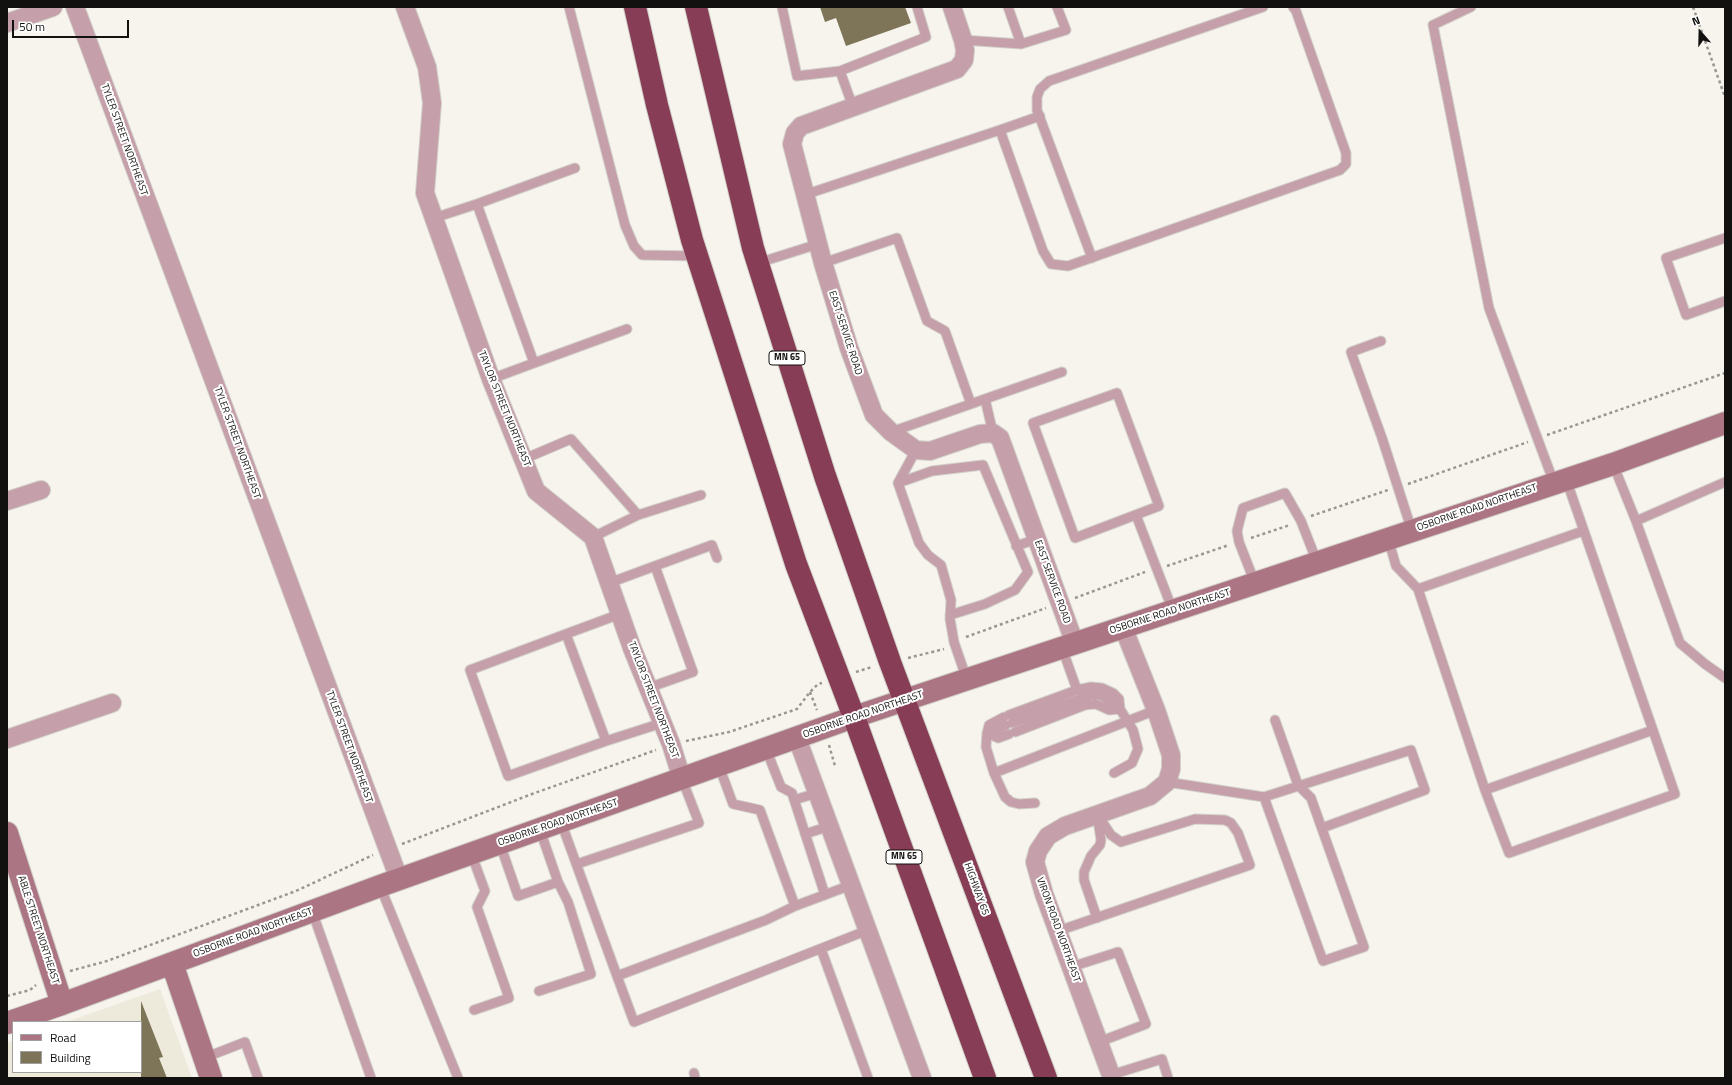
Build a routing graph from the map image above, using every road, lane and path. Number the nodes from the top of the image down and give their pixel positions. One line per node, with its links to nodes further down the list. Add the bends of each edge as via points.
1 (53, 7): 16 (street)
2 (75, 7): 125 (street, TYLER STREET NORTHEAST)
3 (405, 7): 27 (street, TAYLOR STREET NORTHEAST, via 427,67 432,103 425,193)
4 (570, 7): 30 (lane, via 625,225 634,246 642,255)
5 (635, 7): 30 (highway, MN 65, via 657,105)
6 (696, 7): 32 (highway, MN 65)
7 (782, 7): 19 (lane, via 797,76)
8 (917, 7): 19 (lane, via 926,37)
9 (952, 7): 17 (street, EAST SERVICE ROAD)
10 (1057, 7): 18 (lane, via 1066,30)
11 (1262, 7): 22 (lane, via 1049,81 1040,89 1037,97 1037,110)
12 (1293, 7): 31 (lane, via 1346,153 1346,164 1340,170)
13 (1471, 7): 46 (lane, via 1433,24 1489,308)
14 (1693, 7): 20 (path)
15 (1008, 8): 18 (lane)
16 (7, 23)
17 (963, 40): 18 (lane); 21 (street, EAST SERVICE ROAD, via 964,60 957,69)
18 (1021, 44)
19 (840, 71): 21 (lane)
20 (1725, 96)
21 (853, 107): 25 (street, EAST SERVICE ROAD, via 801,126 795,133 792,144)
22 (1040, 116): 23 (lane); 31 (lane)
23 (1000, 130): 25 (lane); 31 (lane, via 1043,251 1051,264 1068,266)
24 (575, 168): 26 (lane)
25 (804, 195): 29 (street, EAST SERVICE ROAD)
26 (477, 204): 27 (lane); 37 (lane)
27 (434, 218): 40 (street, TAYLOR STREET NORTHEAST)
28 (1725, 238): 34 (lane, via 1666,258 1686,315)
29 (818, 244): 32 (lane); 33 (street, EAST SERVICE ROAD)
30 (697, 256): 84 (highway, MN 65, via 796,564)
31 (1092, 258)
32 (758, 263): 83 (highway, MN 65, via 825,476)
33 (823, 263): 42 (lane, via 897,238 927,321 945,331); 44 (street, EAST SERVICE ROAD, via 868,403 874,415)
34 (1725, 300)
35 (627, 329): 37 (lane)
36 (1381, 341): 53 (lane, via 1351,352)
37 (534, 363): 40 (lane)
38 (1062, 372): 41 (lane)
39 (1725, 373): 46 (path)
40 (491, 379): 48 (street, TAYLOR STREET NORTHEAST)
41 (985, 399): 42 (lane); 45 (lane)
42 (971, 404): 44 (lane)
43 (1725, 423): 49 (street, OSBORNE ROAD NORTHEAST)
44 (891, 432): 47 (street, EAST SERVICE ROAD)
45 (993, 433): 47 (street, via 980,434 930,451); 65 (street, EAST SERVICE ROAD, via 1000,438)
46 (1538, 438): 50 (lane); 53 (path)
47 (916, 450): 52 (lane)
48 (524, 459): 57 (lane, via 571,439); 63 (street, TAYLOR STREET NORTHEAST, via 536,491)
49 (1613, 464): 50 (street, OSBORNE ROAD NORTHEAST); 60 (lane)
50 (1560, 481): 61 (street, OSBORNE ROAD NORTHEAST); 62 (lane)
51 (1725, 482): 60 (lane)
52 (898, 483): 67 (lane, via 932,471 983,465); 78 (lane, via 919,543 928,556 941,566 951,600)
53 (1397, 487): 59 (path, via 1320,512); 61 (lane)
54 (41, 490): 56 (street)
55 (701, 495): 57 (lane)
56 (7, 501)
57 (638, 515): 63 (lane)
58 (1136, 515): 58 (lane, via 1075,538 1033,423 1116,393 1159,506); 71 (lane)
59 (1301, 521): 66 (path); 66 (lane, via 1285,493 1244,508 1237,532); 69 (lane)
60 (1636, 521): 85 (lane, via 1680,643)
61 (1412, 531): 64 (street, OSBORNE ROAD NORTHEAST)
62 (1584, 531): 74 (lane); 98 (lane)
63 (593, 537): 72 (street, TAYLOR STREET NORTHEAST)
64 (1388, 538): 69 (street, OSBORNE ROAD NORTHEAST); 74 (lane, via 1396,566)
65 (1037, 539): 67 (lane); 75 (street, EAST SERVICE ROAD)
66 (1239, 542): 71 (path); 73 (lane)
67 (1016, 546): 78 (lane, via 1028,572 1015,590 985,604)
68 (717, 558): 70 (lane, via 712,545)
69 (1317, 562): 73 (street, OSBORNE ROAD NORTHEAST)
70 (655, 566): 72 (lane); 87 (lane, via 693,672)
71 (1157, 569): 75 (path); 76 (lane)
72 (609, 583): 77 (street, TAYLOR STREET NORTHEAST)
73 (1255, 583): 76 (street, OSBORNE ROAD NORTHEAST)
74 (1418, 589): 110 (lane)
75 (1060, 603): 81 (path); 82 (street, EAST SERVICE ROAD)
76 (1173, 611): 79 (street, OSBORNE ROAD NORTHEAST)
77 (620, 614): 80 (lane); 87 (street, TAYLOR STREET NORTHEAST)
78 (950, 615): 81 (lane)
79 (1123, 627): 82 (street, OSBORNE ROAD NORTHEAST); 92 (street)
80 (566, 634): 101 (lane); 101 (lane, via 470,670 508,776)
81 (954, 642): 83 (path, via 943,649); 86 (lane)
82 (1068, 646): 86 (street, OSBORNE ROAD NORTHEAST); 88 (lane)
83 (890, 662): 84 (path); 89 (highway, MN 65)
84 (838, 678): 93 (highway, MN 65); 102 (path, via 818,684 797,709 729,732)
85 (1725, 678)
86 (966, 680): 89 (street, OSBORNE ROAD NORTHEAST)
87 (648, 688): 96 (street, TAYLOR STREET NORTHEAST)
88 (1077, 690): 91 (lane, via 1102,688 1119,699); 97 (lane)
89 (905, 700): 93 (street, OSBORNE ROAD NORTHEAST); 157 (highway, HIGHWAY 65 / MN 65)
90 (112, 703): 100 (street)
91 (1120, 709): 95 (lane); 97 (lane, via 1100,695 1091,695)
92 (1156, 710): 95 (lane); 108 (street, via 1171,755 1171,770)
93 (854, 717): 99 (street, OSBORNE ROAD NORTHEAST); 156 (highway, MN 65)
94 (1275, 720): 109 (lane)
95 (1128, 721): 105 (lane); 106 (lane, via 1138,749 1137,756 1132,763)
96 (662, 723): 101 (lane); 102 (street, TAYLOR STREET NORTHEAST)
97 (1009, 724): 105 (lane, via 987,734 986,747)
98 (1653, 730): 110 (lane); 110 (lane, via 1675,794 1509,853)
99 (797, 738): 103 (street, OSBORNE ROAD NORTHEAST); 111 (street)
100 (7, 739)
101 (606, 741)
102 (671, 744): 107 (street, TAYLOR STREET NORTHEAST); 125 (path)
103 (766, 749): 104 (street, OSBORNE ROAD NORTHEAST); 113 (lane, via 781,787 792,793)
104 (719, 766): 107 (street, OSBORNE ROAD NORTHEAST); 132 (lane, via 733,804 760,810)
105 (994, 773): 114 (lane, via 1005,797 1011,802)
106 (1114, 773)
107 (682, 779): 116 (street, OSBORNE ROAD NORTHEAST); 127 (lane, via 699,823)
108 (1167, 782): 112 (lane); 115 (street, VIRON ROAD NORTHEAST, via 1150,796)
109 (1298, 785): 112 (lane); 118 (lane, via 1311,798); 118 (lane, via 1411,750 1424,790)
110 (1486, 790)
111 (817, 792): 113 (lane); 117 (street)
112 (1264, 797): 118 (lane, via 1323,961 1364,947)
113 (794, 800): 121 (lane)
114 (1035, 803)
115 (1097, 814): 122 (lane, via 1111,835); 124 (lane, via 1101,840); 136 (street, VIRON ROAD NORTHEAST, via 1065,826 1048,836 1038,850 1035,862)
116 (561, 822): 119 (street, OSBORNE ROAD NORTHEAST); 127 (lane)
117 (830, 826): 121 (lane); 130 (street)
118 (1322, 828)
119 (540, 830): 123 (street, OSBORNE ROAD NORTHEAST); 128 (lane)
120 (7, 833): 140 (street, ABLE STREET NORTHEAST)
121 (805, 834): 131 (lane)
122 (1119, 841): 124 (lane); 134 (lane, via 1126,842 1195,819 1219,819 1235,828 1250,865)
123 (500, 844): 126 (street, OSBORNE ROAD NORTHEAST); 128 (lane, via 518,896)
124 (1098, 848): 134 (lane, via 1091,856 1084,872 1084,880)
125 (387, 849): 129 (street, TYLER STREET NORTHEAST); 140 (path, via 296,891 107,962)
126 (471, 854): 129 (street, OSBORNE ROAD NORTHEAST); 145 (lane, via 485,891 477,908 510,998)
127 (577, 864): 141 (lane)
128 (558, 882): 142 (lane, via 568,902 591,974)
129 (390, 883): 133 (street, OSBORNE ROAD NORTHEAST); 153 (lane)
130 (851, 885): 131 (lane); 135 (street)
131 (825, 895): 132 (lane)
132 (795, 906): 141 (lane, via 766,920)
133 (312, 911): 138 (street, OSBORNE ROAD NORTHEAST); 152 (lane)
134 (1097, 918): 136 (lane)
135 (868, 930): 137 (lane); 155 (street)
136 (1058, 931): 139 (street, VIRON ROAD NORTHEAST)
137 (821, 949): 141 (lane, via 634,1022); 154 (lane)
138 (170, 964): 144 (street, OSBORNE ROAD NORTHEAST); 148 (street)
139 (1071, 967): 147 (street, VIRON ROAD NORTHEAST); 147 (lane, via 1118,952 1146,1024)
140 (53, 976): 143 (path, via 30,990); 144 (street, ABLE STREET NORTHEAST)
141 (617, 976)
142 (539, 991)
143 (7, 996)
144 (62, 1004): 146 (street, OSBORNE ROAD NORTHEAST)
145 (474, 1010)
146 (13, 1021)
147 (1099, 1042): 149 (street, VIRON ROAD NORTHEAST)
148 (204, 1058): 150 (street); 151 (lane, via 245,1042)
149 (1112, 1076): 158 (lane, via 1162,1059)
150 (211, 1078)
151 (258, 1078)
152 (371, 1078)
153 (458, 1078)
154 (868, 1078)
155 (922, 1078)
156 (984, 1078)
157 (1046, 1078)
158 (1168, 1078)

